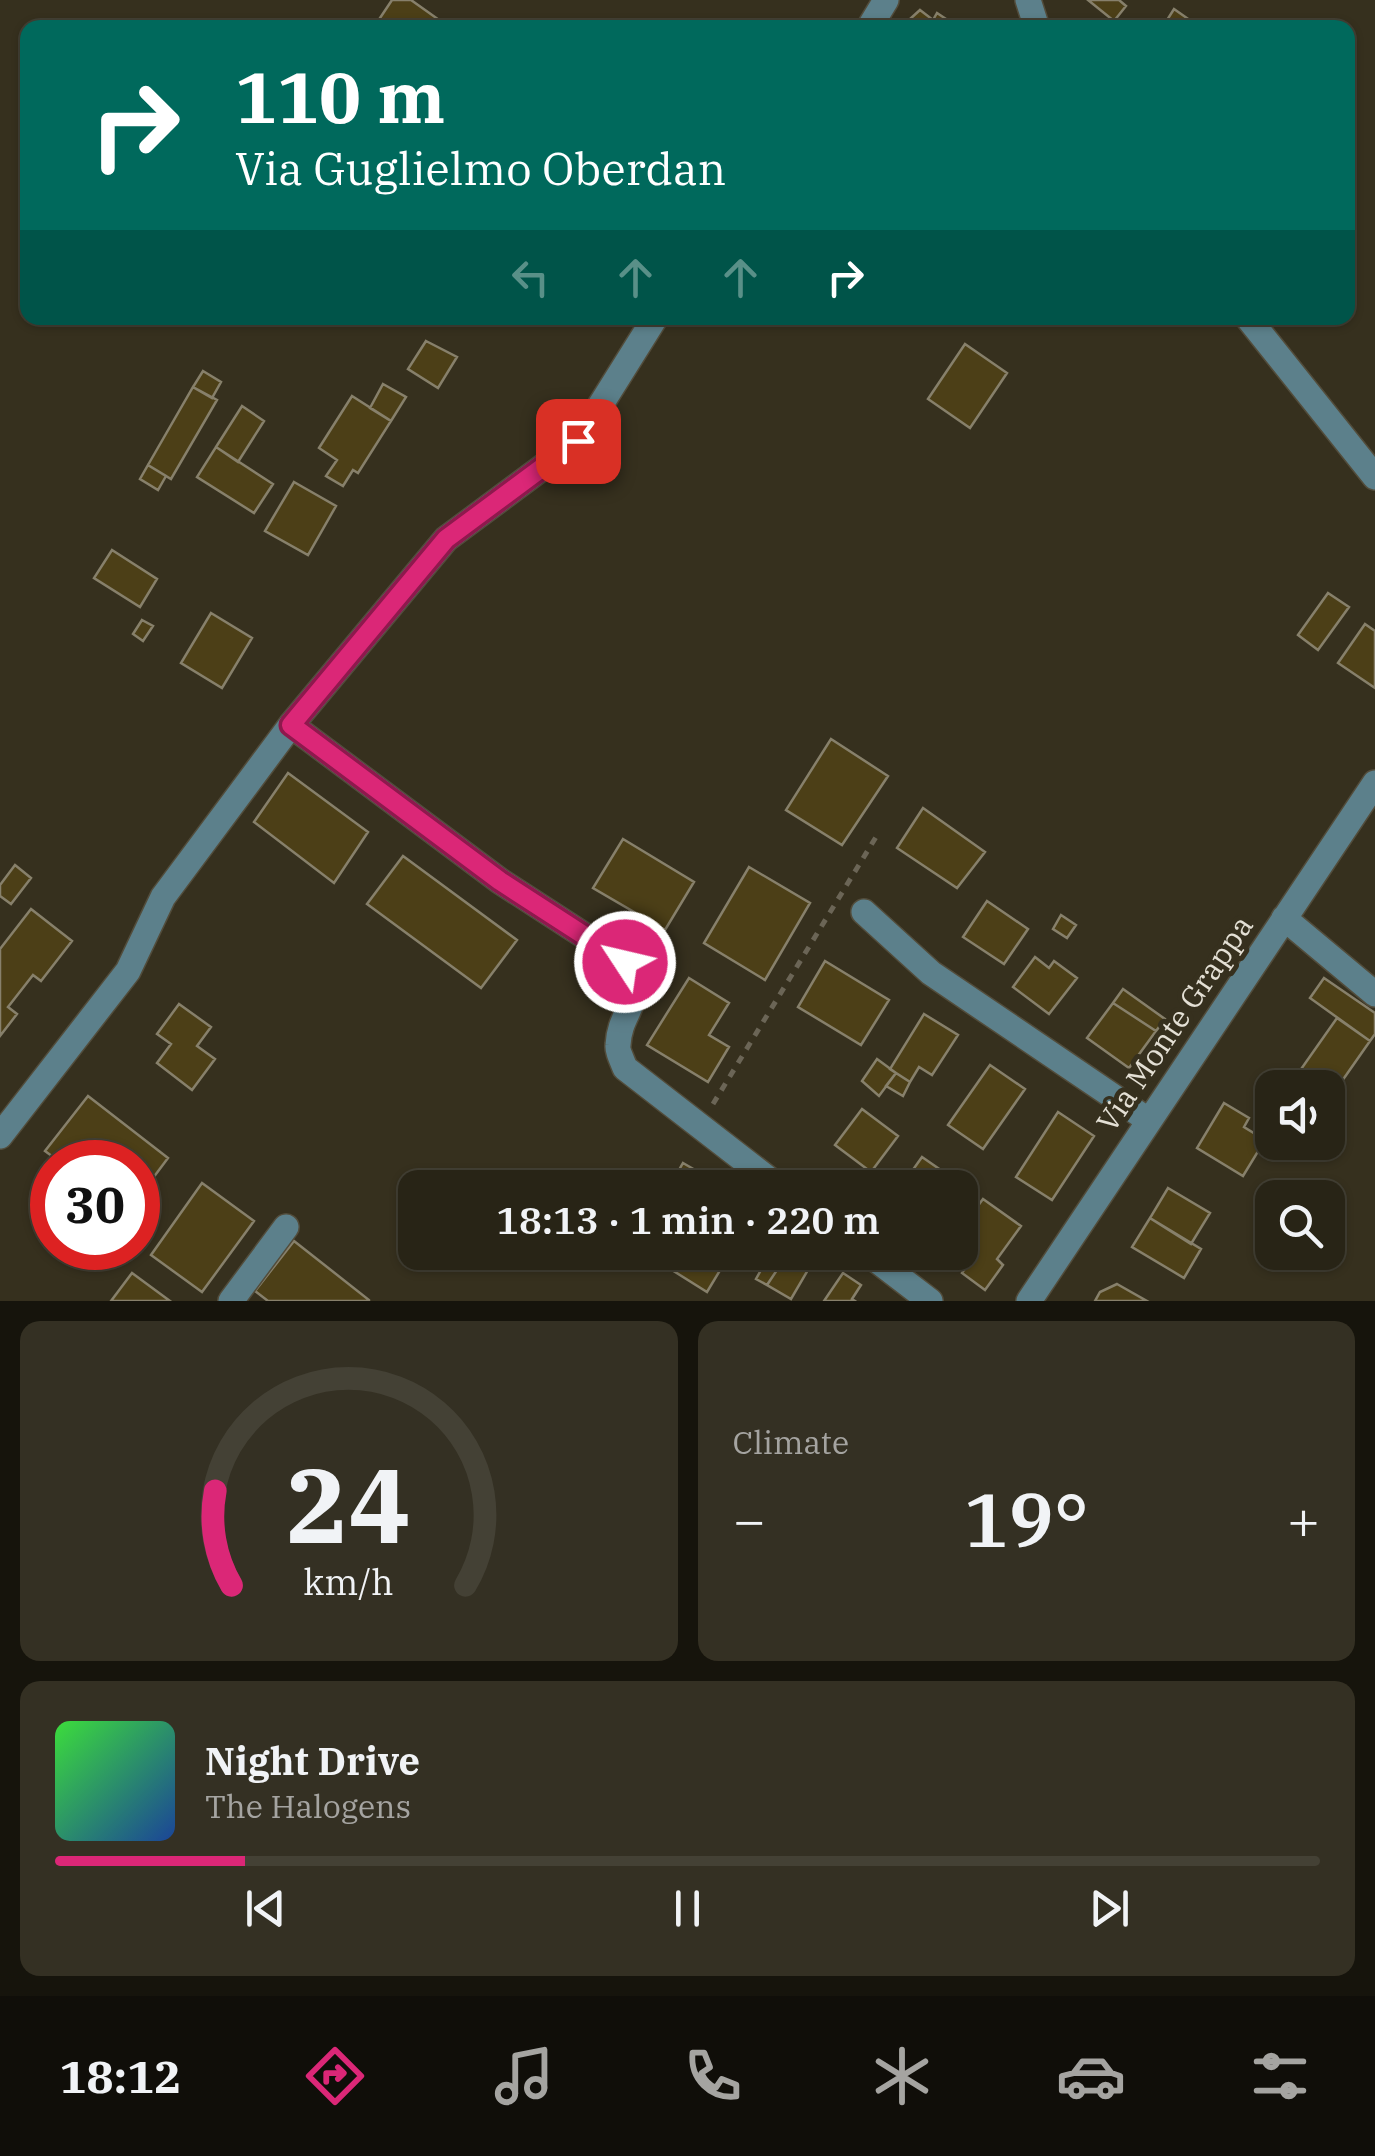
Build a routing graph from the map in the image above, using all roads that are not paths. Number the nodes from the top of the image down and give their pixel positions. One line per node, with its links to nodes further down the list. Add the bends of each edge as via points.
1 (651, 325): 4 (street, via 578,441 446,539)
2 (1254, 325): 3 (street)
3 (1375, 477)
4 (291, 725): 10 (street, via 163,897 128,971); 11 (street, via 500,881 625,962 635,999 618,1045 624,1068)
5 (1375, 782): 7 (street, Via Monte Grappa)
6 (864, 912): 9 (street, via 931,973)
7 (1284, 918): 8 (street); 9 (street, Via Monte Grappa)
8 (1375, 994)
9 (1148, 1120): 16 (street, Via Monte Grappa)
10 (0, 1134)
11 (756, 1170)
12 (286, 1228): 14 (street)
13 (890, 1270): 15 (street)
14 (231, 1301)
15 (930, 1301)
16 (1029, 1301)

